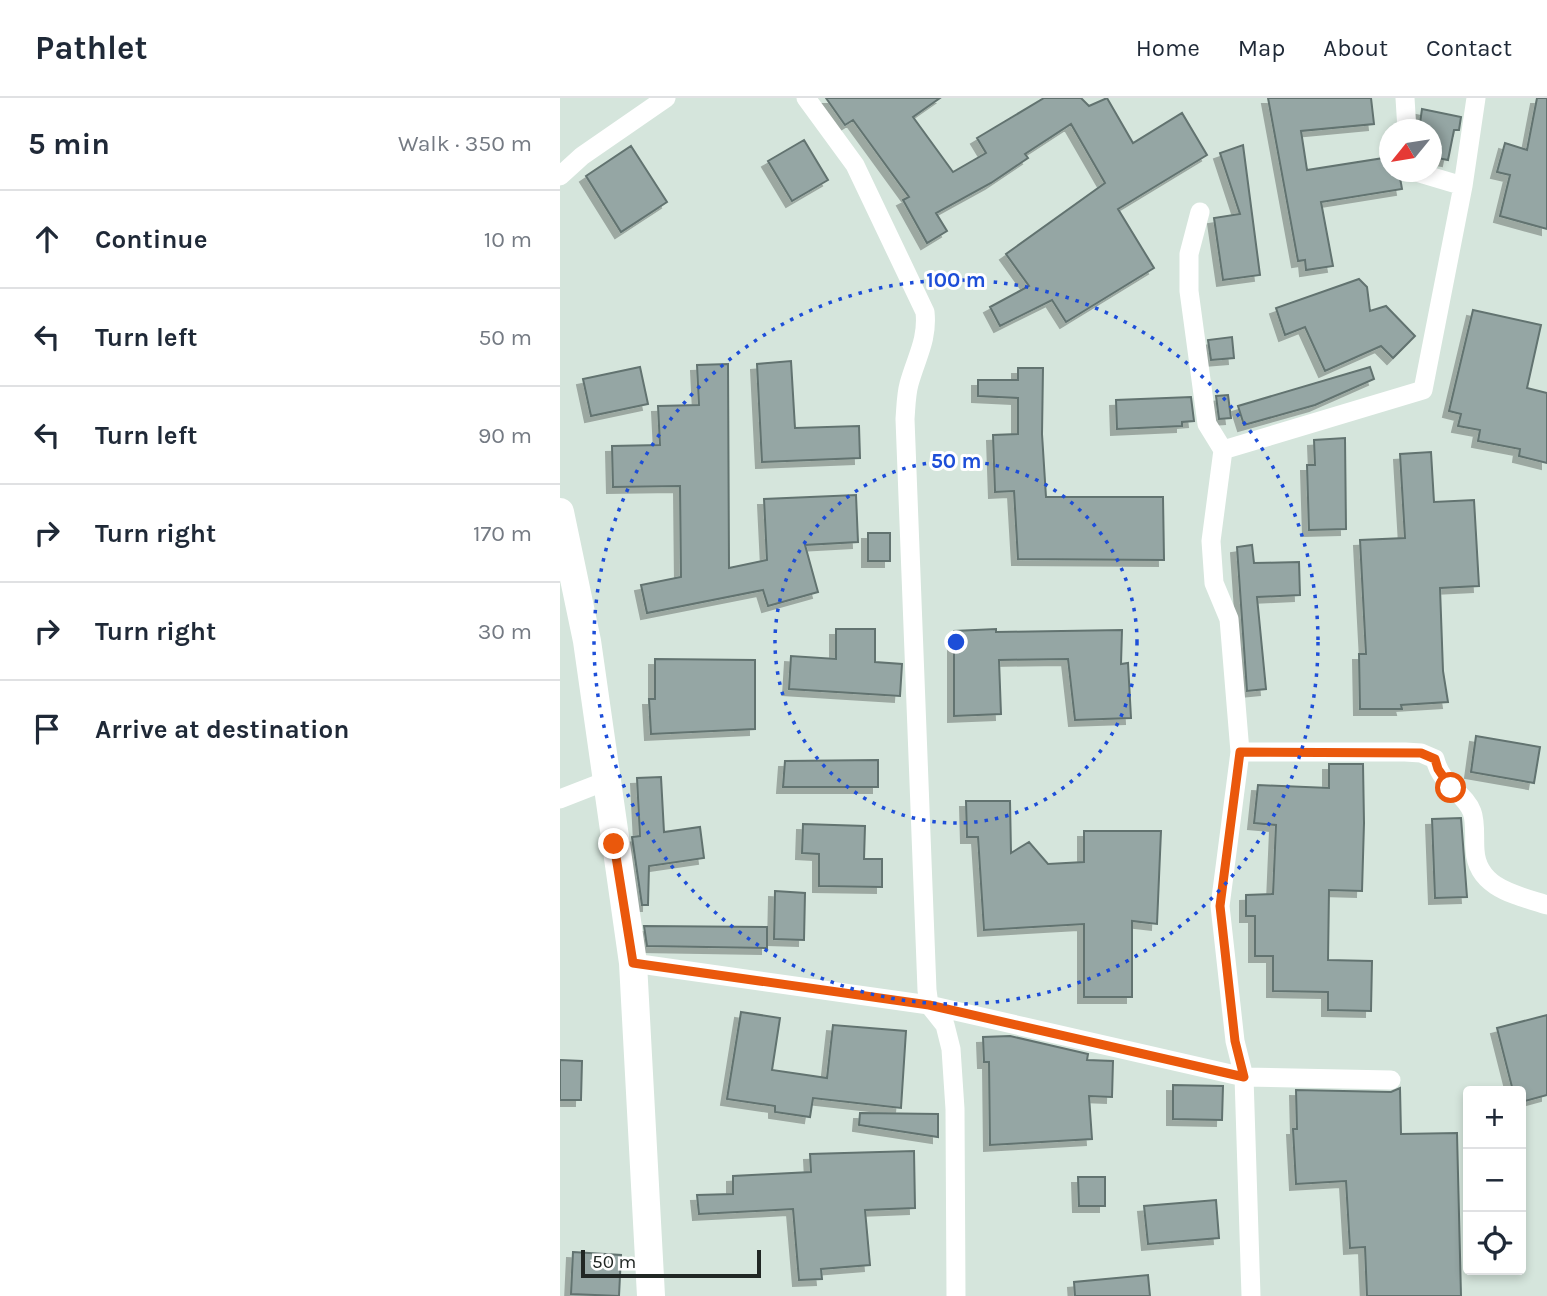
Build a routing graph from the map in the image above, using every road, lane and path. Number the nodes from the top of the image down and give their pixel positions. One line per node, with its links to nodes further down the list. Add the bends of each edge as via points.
1 (666, 98): 6 (street)
2 (806, 98): 17 (street, via 855,164 925,312 927,330 909,383 905,418)
3 (1405, 98): 5 (street)
4 (1476, 98): 8 (street)
5 (1406, 119)
6 (560, 176)
7 (1442, 180): 8 (street)
8 (1463, 186): 10 (street, via 1423,390)
9 (1200, 212): 10 (street, via 1189,254 1189,291 1207,424)
10 (1223, 450): 12 (street, via 1211,541 1214,583 1229,620)
11 (560, 512): 13 (street, via 587,641)
12 (1240, 752): 15 (street, via 1405,752 1435,759 1472,811 1476,862 1482,875 1510,893); 18 (street, via 1220,906 1235,1041)
13 (607, 781): 14 (street); 16 (street)
14 (560, 799)
15 (1547, 905)
16 (633, 963): 17 (street); 20 (street)
17 (929, 1005): 18 (street); 21 (street, via 945,1025 951,1049)
18 (1244, 1077): 19 (street); 22 (street)
19 (1391, 1080)
20 (651, 1296)
21 (956, 1296)
22 (1251, 1296)

